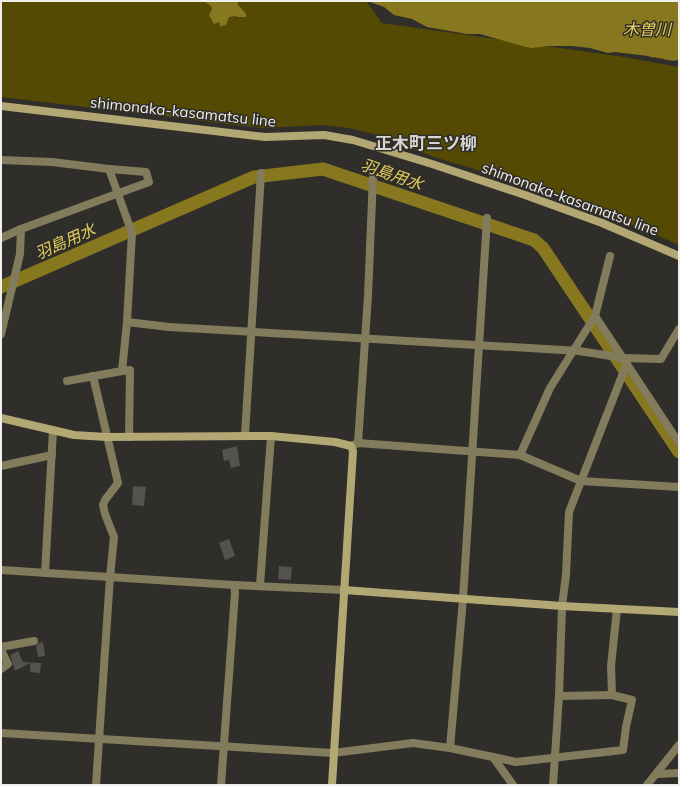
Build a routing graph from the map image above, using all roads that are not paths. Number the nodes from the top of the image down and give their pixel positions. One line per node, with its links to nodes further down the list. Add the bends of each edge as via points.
1 (1, 106): 11 (street, shimonaka-kasamatsu line, via 265,137 324,136 353,140 525,195 602,223)
2 (1, 160): 3 (street, via 52,162)
3 (109, 169): 6 (street); 6 (street, via 146,172 149,182)
4 (261, 173): 15 (street)
5 (373, 176): 17 (street)
6 (118, 193): 8 (street); 13 (street, via 132,233)
7 (487, 218): 18 (street)
8 (21, 228): 9 (street); 16 (street, via 20,254)
9 (1, 238)
10 (610, 256): 12 (street)
11 (679, 256)
12 (594, 316): 19 (street); 20 (street)
13 (127, 322): 15 (street); 21 (street)
14 (679, 329): 20 (street, via 661,359)
15 (250, 332): 17 (street); 27 (street)
16 (1, 334)
17 (365, 338): 18 (street); 31 (street)
18 (479, 344): 19 (street); 32 (street)
19 (572, 351): 20 (street); 34 (street, via 550,388)
20 (625, 360): 30 (street); 36 (street, via 623,372)
21 (122, 371): 22 (street); 29 (street, via 130,370)
22 (92, 376): 23 (street); 26 (street)
23 (67, 381)
24 (1, 418): 25 (street)
25 (54, 430): 26 (street, via 74,435); 33 (street)
26 (106, 436): 29 (street); 40 (street, via 118,483 103,505 114,537)
27 (245, 436): 28 (street); 29 (street)
28 (271, 436): 31 (street); 42 (street)
29 (129, 437)
30 (679, 443)
31 (354, 444): 32 (street); 43 (street)
32 (471, 452): 34 (street); 44 (street)
33 (52, 455): 35 (street); 39 (street)
34 (520, 455): 36 (street)
35 (1, 466)
36 (581, 480): 37 (street); 45 (street, via 569,512)
37 (679, 487)
38 (1, 570): 39 (street)
39 (45, 572): 40 (street)
40 (110, 577): 41 (street); 55 (street)
41 (234, 585): 42 (street); 57 (street)
42 (260, 585): 43 (street)
43 (344, 590): 44 (street); 59 (street)
44 (463, 599): 45 (street); 58 (street)
45 (562, 606): 46 (street); 53 (street)
46 (617, 609): 47 (street); 52 (street, via 611,666)
47 (679, 612)
48 (34, 641): 49 (street)
49 (1, 647)
50 (1, 650): 51 (street, via 8,664)
51 (1, 669)
52 (612, 695): 53 (street); 61 (street, via 632,700 623,750)
53 (559, 696): 61 (street)
54 (1, 733): 55 (street)
55 (99, 739): 57 (street); 64 (street)
56 (679, 745): 63 (street)
57 (224, 747): 59 (street); 65 (street)
58 (450, 748): 59 (street, via 413,743); 60 (street)
59 (334, 753): 66 (street)
60 (493, 757): 61 (street, via 516,762); 67 (street)
61 (555, 757): 68 (street)
62 (679, 773): 63 (street)
63 (656, 774): 69 (street)
64 (96, 785)
65 (221, 785)
66 (332, 785)
67 (513, 785)
68 (552, 785)
69 (647, 785)

